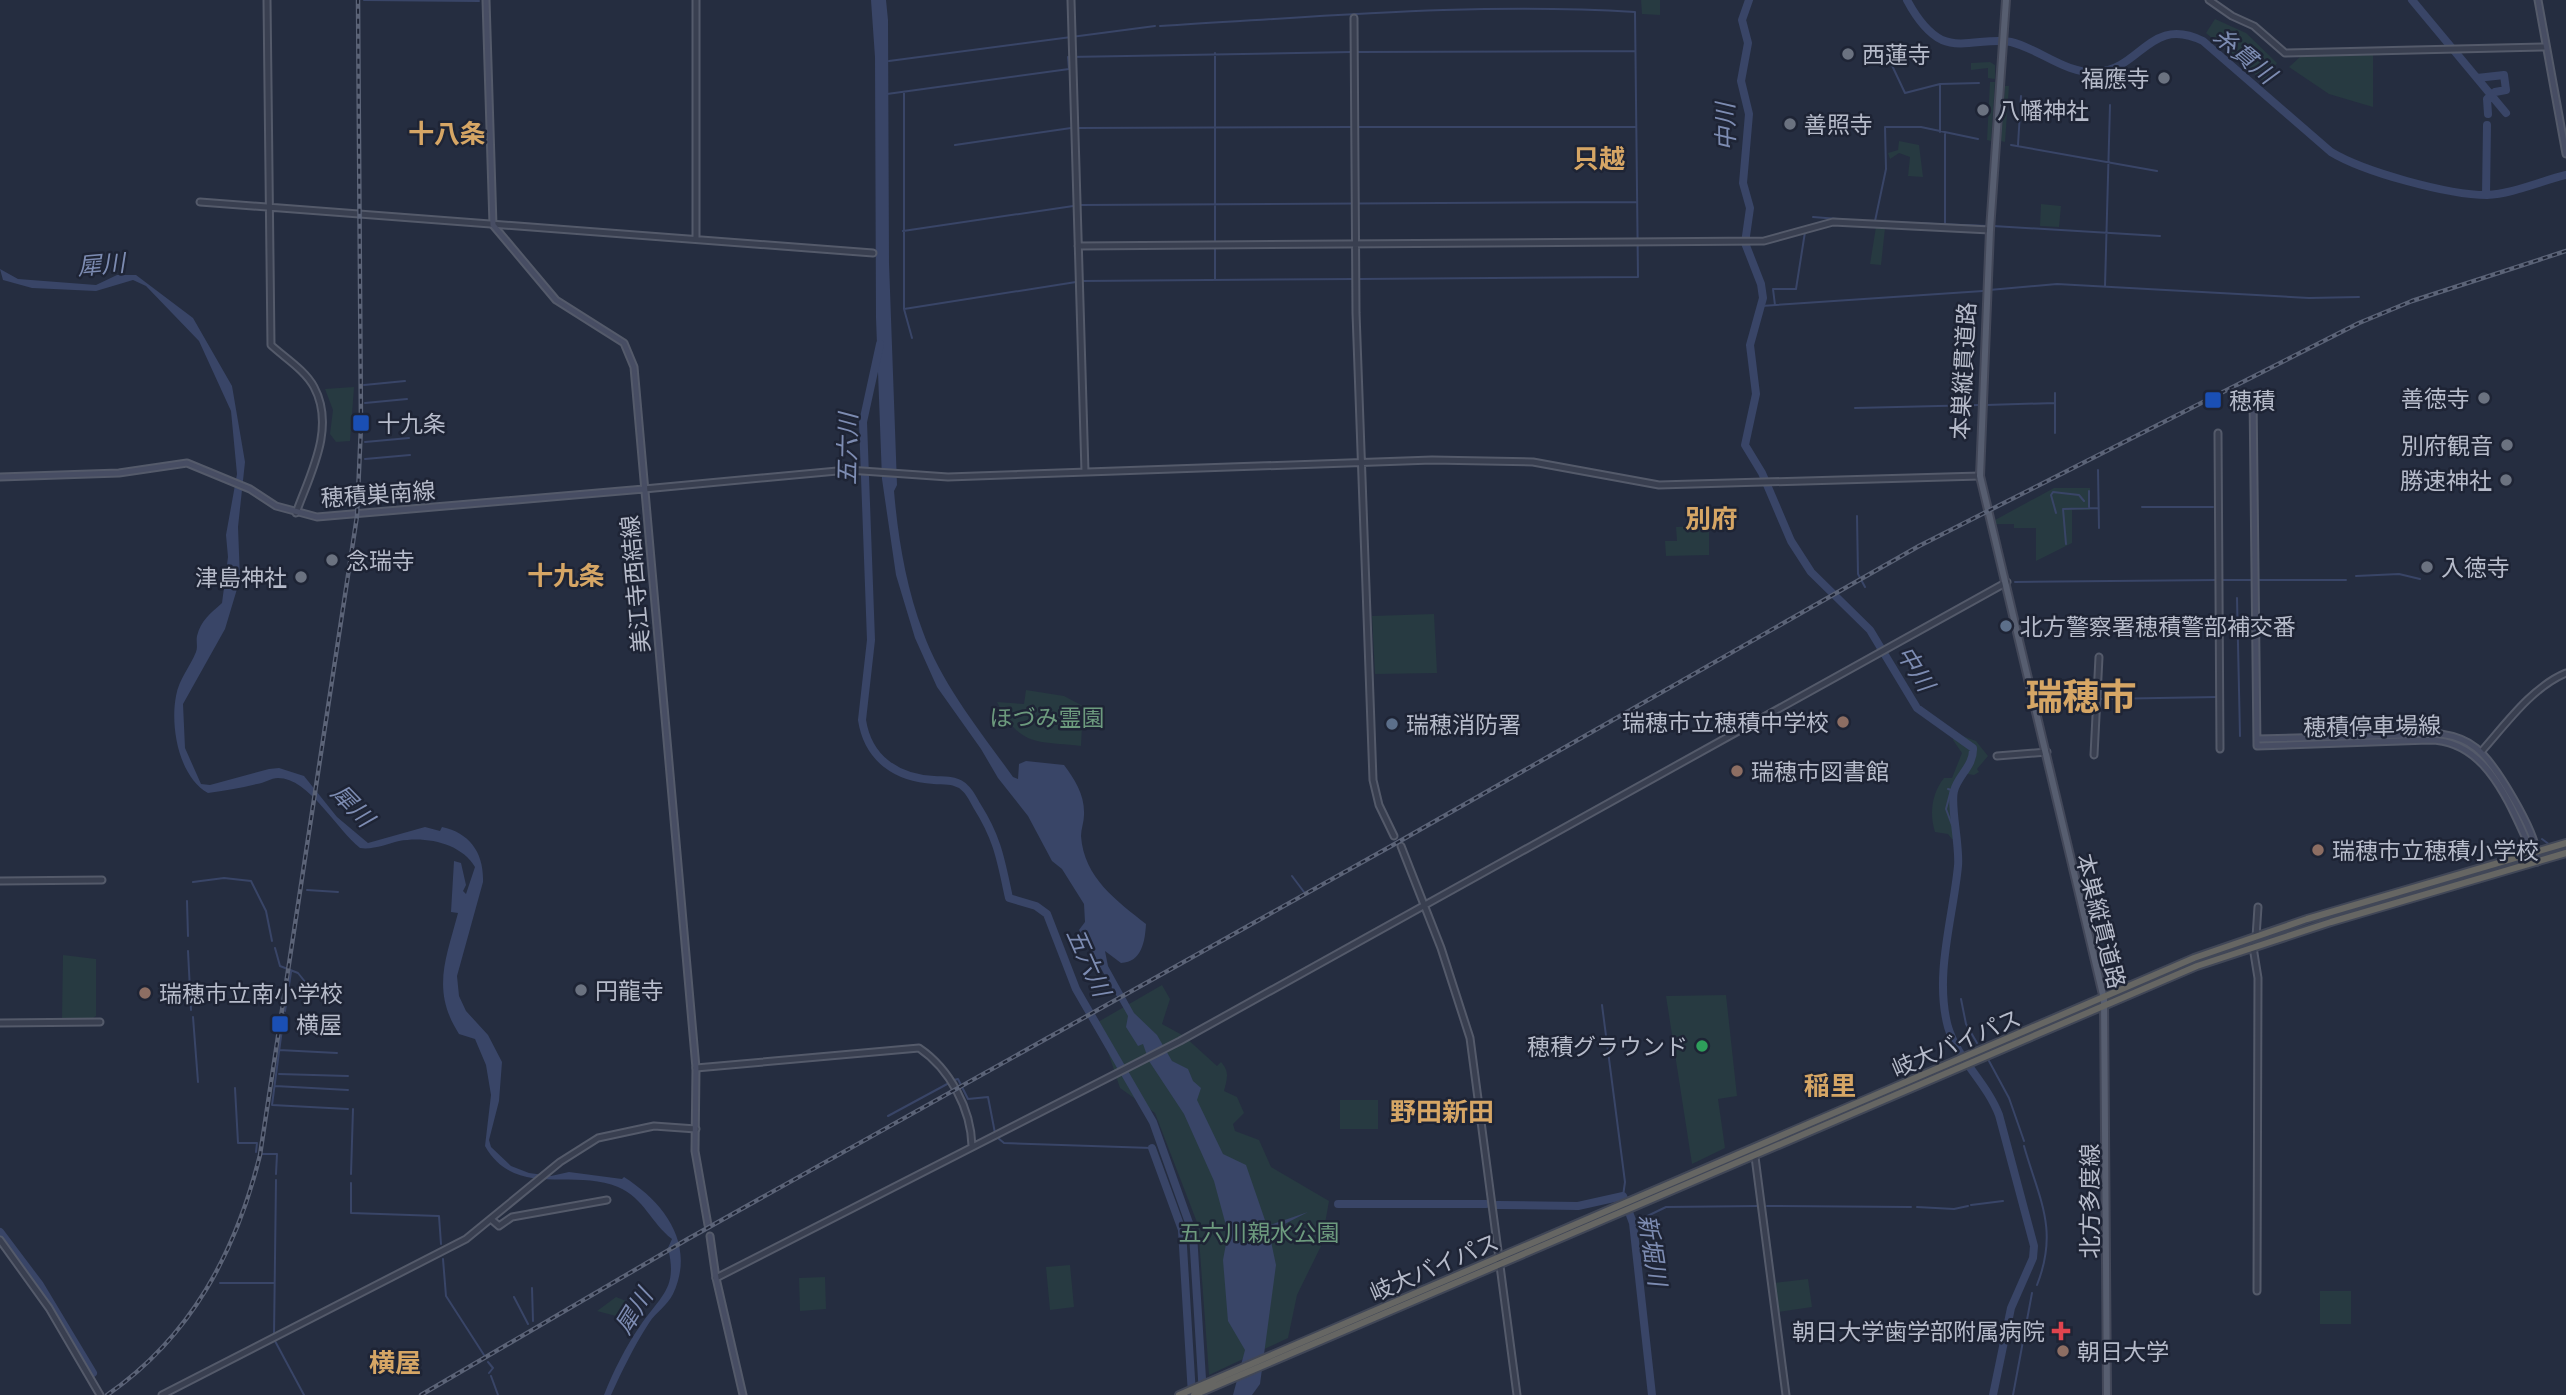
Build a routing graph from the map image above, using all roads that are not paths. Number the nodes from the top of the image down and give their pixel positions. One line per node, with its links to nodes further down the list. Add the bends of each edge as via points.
1 (267, 0): 12 (street)
2 (486, 0): 13 (main road)
3 (696, 0): 15 (street)
4 (1071, 0): 17 (street)
5 (2005, 0): 14 (main road, 本巣縦貫道路)
6 (2209, 0): 9 (street, via 2254,26 2285,53)
7 (2538, 0): 9 (main road)
8 (1354, 18): 16 (street)
9 (2544, 47): 10 (main road)
10 (2566, 154)
11 (200, 202): 12 (street)
12 (268, 207): 13 (street); 26 (street, via 271,345 315,389 323,426 322,444)
13 (494, 225): 15 (street); 25 (main road, 美江寺西結線, via 556,300 608,331 631,354)
14 (1988, 231): 16 (street, via 1833,222 1764,241); 24 (main road, 本巣縦貫道路)
15 (696, 239): 18 (street)
16 (1355, 243): 17 (street); 21 (street)
17 (1077, 246): 22 (street)
18 (873, 253)
19 (2253, 394): 30 (main road)
20 (2218, 433): 31 (street)
21 (1360, 463): 22 (street); 24 (street, via 1513,461 1659,485); 36 (street, via 1373,780)
22 (1085, 472): 25 (street, via 915,476 834,471)
23 (0, 477): 26 (main road, 穂積巣南線, via 119,473 187,463 226,477)
24 (1978, 477): 27 (main road, 本巣縦貫道路)
25 (644, 489): 26 (main road, 穂積巣南線, via 357,516); 53 (main road, 美江寺西結線)
26 (296, 513)
27 (2006, 583): 33 (main road, 本巣縦貫道路); 44 (street)
28 (2099, 657): 34 (street)
29 (2566, 673): 32 (street, via 2530,698)
30 (2257, 743): 32 (main road, 穂積停車場線, via 2441,734); 39 (main road, 穂積停車場線, via 2454,743 2485,767)
31 (2220, 748)
32 (2481, 752): 39 (main road, via 2523,819)
33 (2045, 753): 35 (street); 48 (main road, 本巣縦貫道路)
34 (2094, 755)
35 (1997, 756)
36 (1394, 836)
37 (2566, 843): 39 (highway, 岐大バイパス)
38 (1401, 846): 44 (street)
39 (2535, 852): 41 (main road, 穂積停車場線); 46 (highway, 岐大バイパス)
40 (2566, 853): 41 (highway, 岐大バイパス)
41 (2537, 862): 47 (highway, 岐大バイパス)
42 (102, 880): 43 (street)
43 (0, 881)
44 (1425, 905): 56 (street, via 1180,1041); 64 (street, via 1470,1038)
45 (2258, 907): 46 (street)
46 (2256, 937): 48 (highway, 岐大バイパス, via 2193,958)
47 (2253, 947): 49 (highway, 岐大バイパス); 66 (street, via 2258,978)
48 (2102, 999): 49 (main road, 本巣縦貫道路); 52 (highway, 岐大バイパス)
49 (2105, 1007): 52 (highway, 岐大バイパス); 75 (main road, 北方多度線)
50 (100, 1022): 51 (street)
51 (0, 1023)
52 (1985, 1053): 54 (highway, 岐大バイパス)
53 (695, 1068): 55 (main road, 美江寺西結線); 56 (street, via 919,1048 931,1056 955,1090 970,1121)
54 (1946, 1070): 57 (highway, 岐大バイパス); 59 (highway, 岐大バイパス)
55 (696, 1129): 60 (street, via 632,1129 583,1145); 61 (main road, 美江寺西結線)
56 (972, 1146): 65 (street)
57 (1755, 1157): 59 (highway, 岐大バイパス); 74 (street)
58 (607, 1200): 60 (street, via 513,1217 499,1226)
59 (1630, 1205): 64 (highway, 岐大バイパス)
60 (492, 1220): 70 (street, via 425,1261)
61 (708, 1225)
62 (710, 1236): 65 (main road)
63 (0, 1240): 69 (street, via 49,1308)
64 (1500, 1261): 67 (highway, 岐大バイパス); 73 (street)
65 (716, 1278): 71 (main road)
66 (2257, 1291)
67 (1283, 1354): 68 (highway, 岐大バイパス); 72 (highway, 岐大バイパス)
68 (1181, 1394)
69 (100, 1395)
70 (162, 1395)
71 (743, 1395)
72 (1194, 1395)
73 (1517, 1395)
74 (1786, 1395)
75 (2106, 1395)

